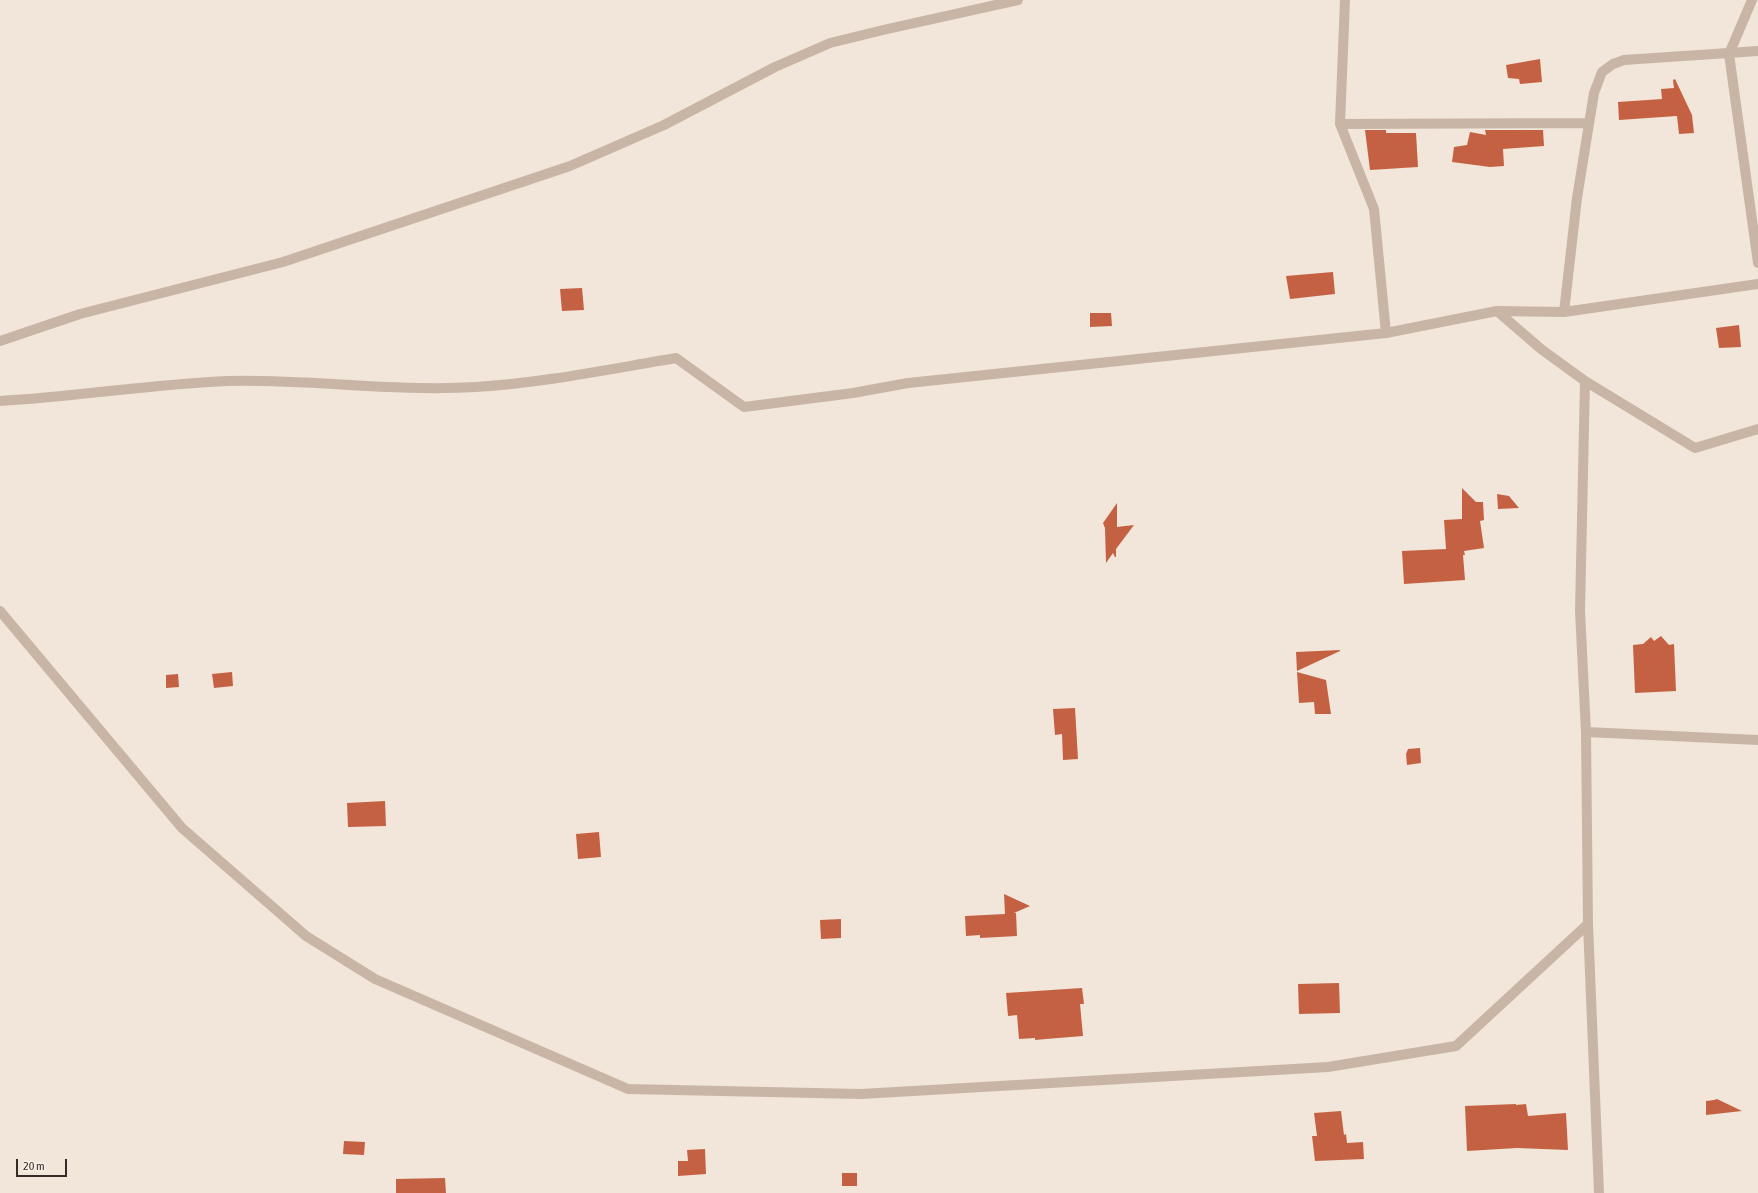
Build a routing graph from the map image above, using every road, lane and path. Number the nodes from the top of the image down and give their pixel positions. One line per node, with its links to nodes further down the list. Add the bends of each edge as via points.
1 (1018, 0): 13 (street, via 830,43 774,67 664,125 570,166 283,262 80,314)
2 (1345, 0): 7 (street)
3 (1752, 0): 5 (street)
4 (1758, 51): 5 (street)
5 (1729, 54): 6 (street, via 1624,60 1613,64 1602,72 1594,93); 8 (street)
6 (1589, 123): 7 (street); 11 (street, via 1577,198)
7 (1340, 124): 12 (street, via 1374,209)
8 (1758, 263)
9 (1758, 284): 11 (street)
10 (1497, 311): 11 (street); 12 (street); 14 (street, via 1541,349)
11 (1564, 312)
12 (1386, 333): 15 (street, via 908,383 744,407 676,358 554,378 476,387 408,388 229,381 168,384)
13 (0, 341)
14 (1585, 381): 16 (street, via 1695,448); 18 (street, via 1580,611)
15 (0, 401)
16 (1758, 429)
17 (0, 611): 20 (street, via 182,828 306,936 375,979 628,1089 861,1094 1328,1067 1456,1046)
18 (1586, 732): 19 (street); 20 (street)
19 (1758, 740)
20 (1588, 924): 21 (street)
21 (1599, 1193)

